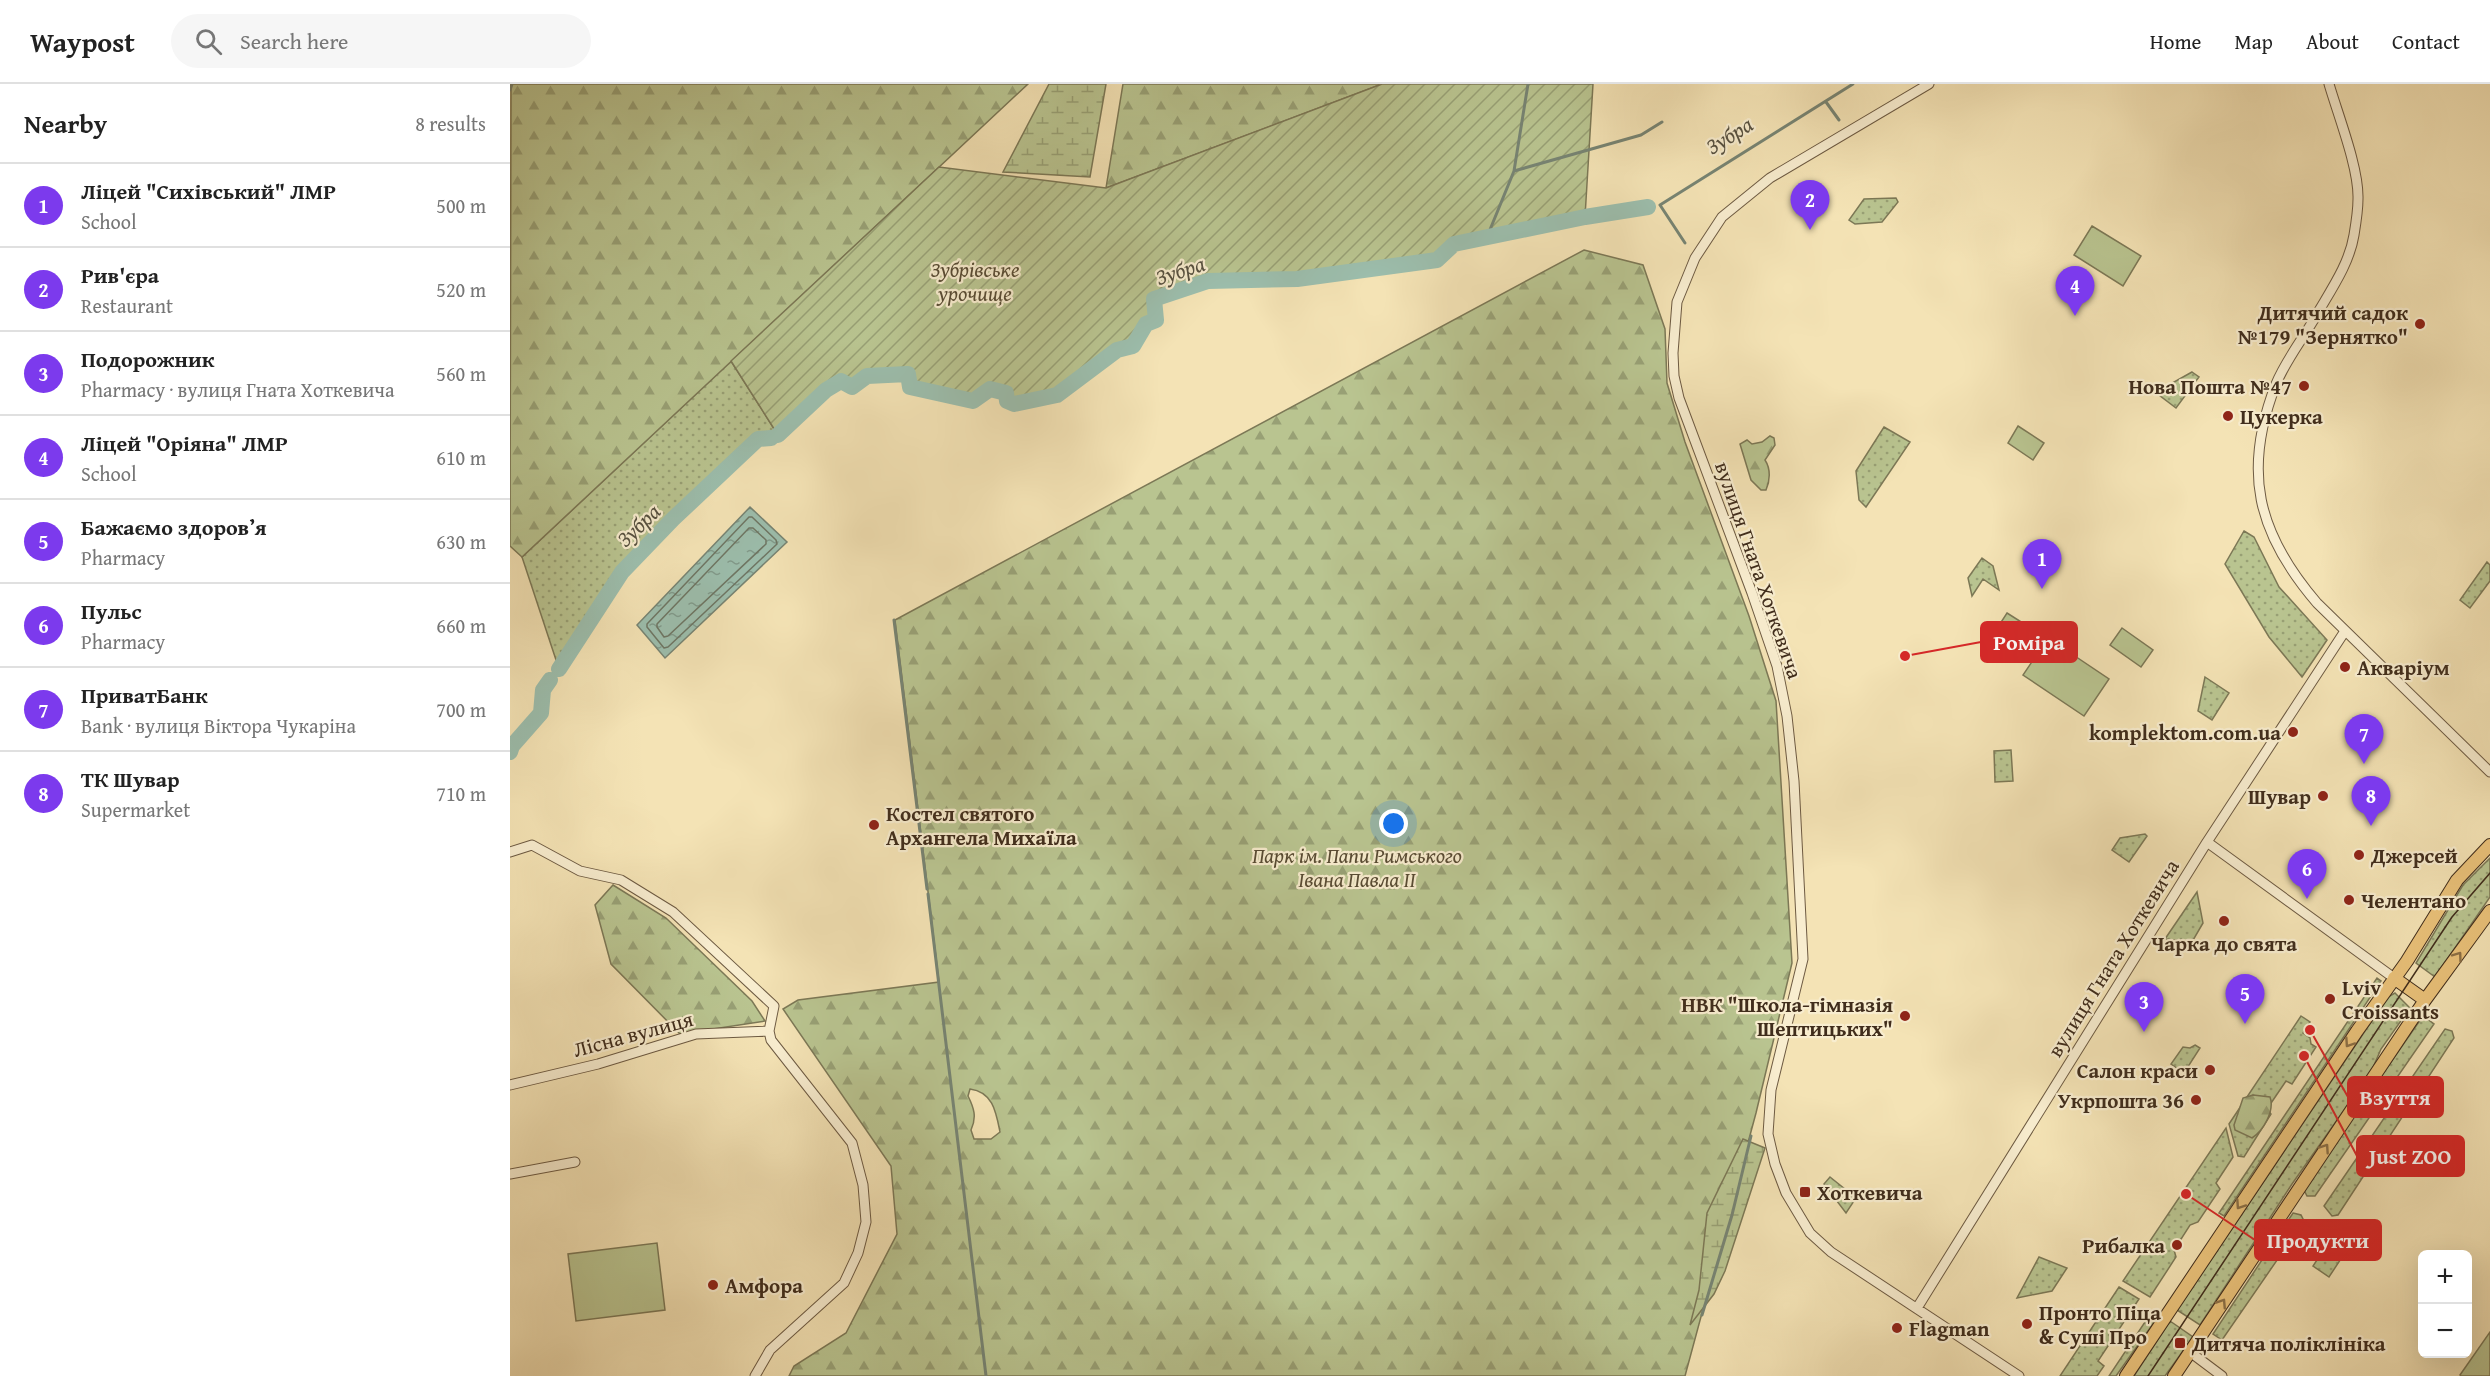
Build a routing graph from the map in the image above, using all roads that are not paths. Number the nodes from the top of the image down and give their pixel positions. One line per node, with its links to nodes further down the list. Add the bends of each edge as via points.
1 (1929, 84): 15 (street, вулиця Гната Хоткевича, via 1770,178 1722,217 1695,258 1677,302 1673,353 1679,398 1777,666 1787,716 1803,959 1771,1090 1768,1134 1775,1164 1786,1193 1810,1233 1831,1252)
2 (2329, 84): 3 (street, via 2359,197 2354,237 2343,269 2277,382 2258,453 2265,517 2281,555 2294,576)
3 (2345, 631): 4 (street); 5 (street, вулиця Гната Хоткевича)
4 (2490, 772)
5 (2207, 842): 9 (street); 15 (street, вулиця Гната Хоткевича)
6 (2490, 845): 9 (main road, via 2457,880)
7 (510, 852): 11 (street, via 532,845 580,871 621,880 673,912 773,1005)
8 (2490, 910): 10 (main road, one-way to 8)
9 (2394, 978): 10 (main road); 19 (main road, one-way to 19)
10 (2425, 1000): 16 (main road, one-way to 10)
11 (768, 1031): 12 (street, Лісна вулиця, via 696,1034 598,1064); 17 (street, via 852,1143 863,1185 866,1222 844,1283 770,1350)
12 (510, 1085)
13 (575, 1162): 14 (street)
14 (510, 1174)
15 (1917, 1308): 18 (street, вулиця Гната Хоткевича)
16 (2190, 1352): 20 (main road); 21 (street)
17 (755, 1376)
18 (2019, 1376)
19 (2126, 1376)
20 (2174, 1376)
21 (2222, 1376)

